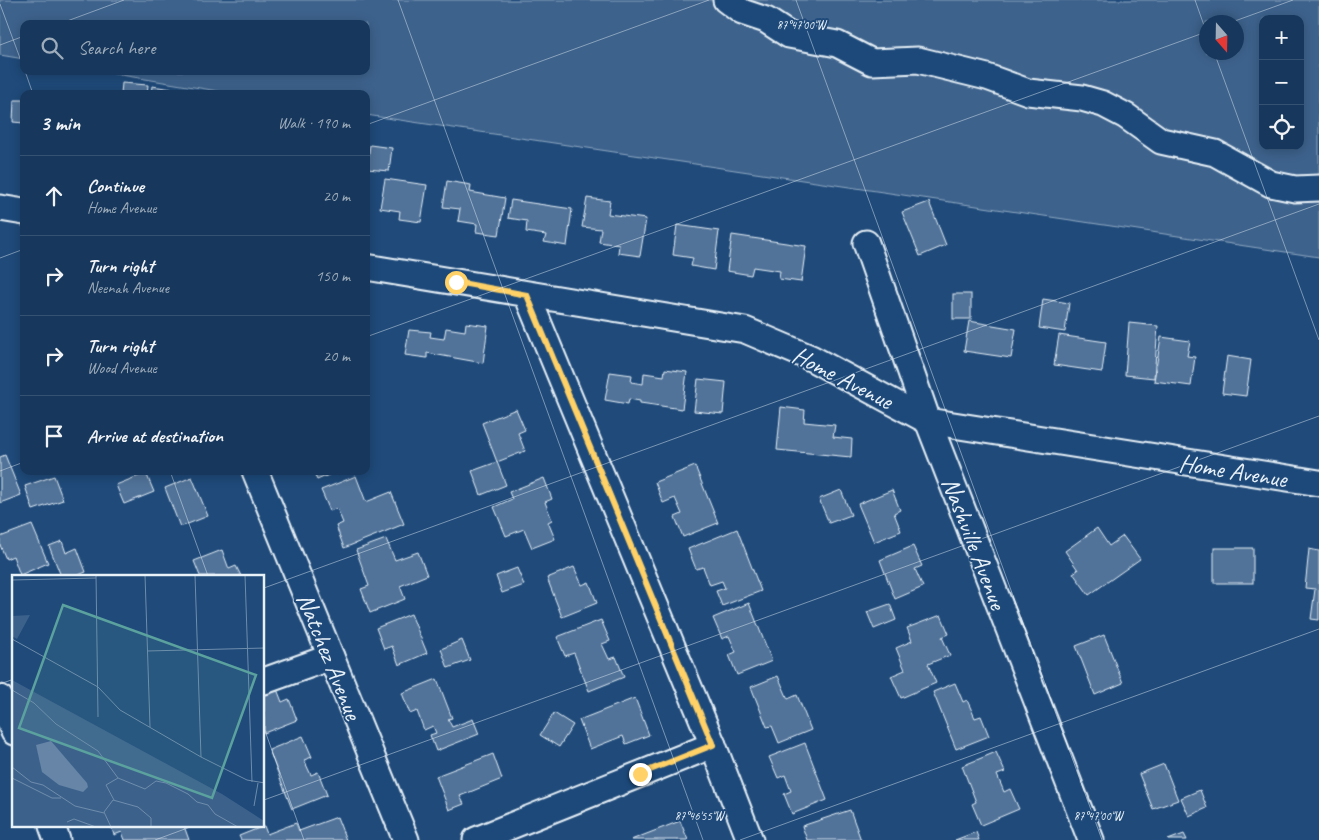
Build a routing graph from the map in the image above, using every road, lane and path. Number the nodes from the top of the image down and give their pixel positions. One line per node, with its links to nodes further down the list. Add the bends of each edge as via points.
1 (726, 0): 2 (street, via 742,12 766,20 789,35 837,44 872,62 918,60 987,77 1028,92 1082,98 1126,116 1161,141 1215,153 1271,184 1295,190)
2 (1319, 188)
3 (0, 208): 4 (street)
4 (20, 211)
5 (866, 243): 8 (street, Nashville Avenue)
6 (370, 267): 7 (street, Home Avenue)
7 (527, 295): 8 (street, Home Avenue, via 745,330 811,358); 15 (street)
8 (928, 422): 10 (street, Home Avenue); 21 (street, Nashville Avenue)
9 (257, 475): 11 (street, Natchez Avenue)
10 (1319, 483)
11 (331, 656): 12 (street); 18 (street, Natchez Avenue)
12 (265, 681)
13 (0, 698): 14 (street)
14 (12, 727)
15 (713, 745): 19 (street); 20 (street)
16 (53, 828): 17 (street)
17 (57, 840)
18 (406, 840)
19 (476, 840)
20 (750, 840)
21 (1091, 840)

